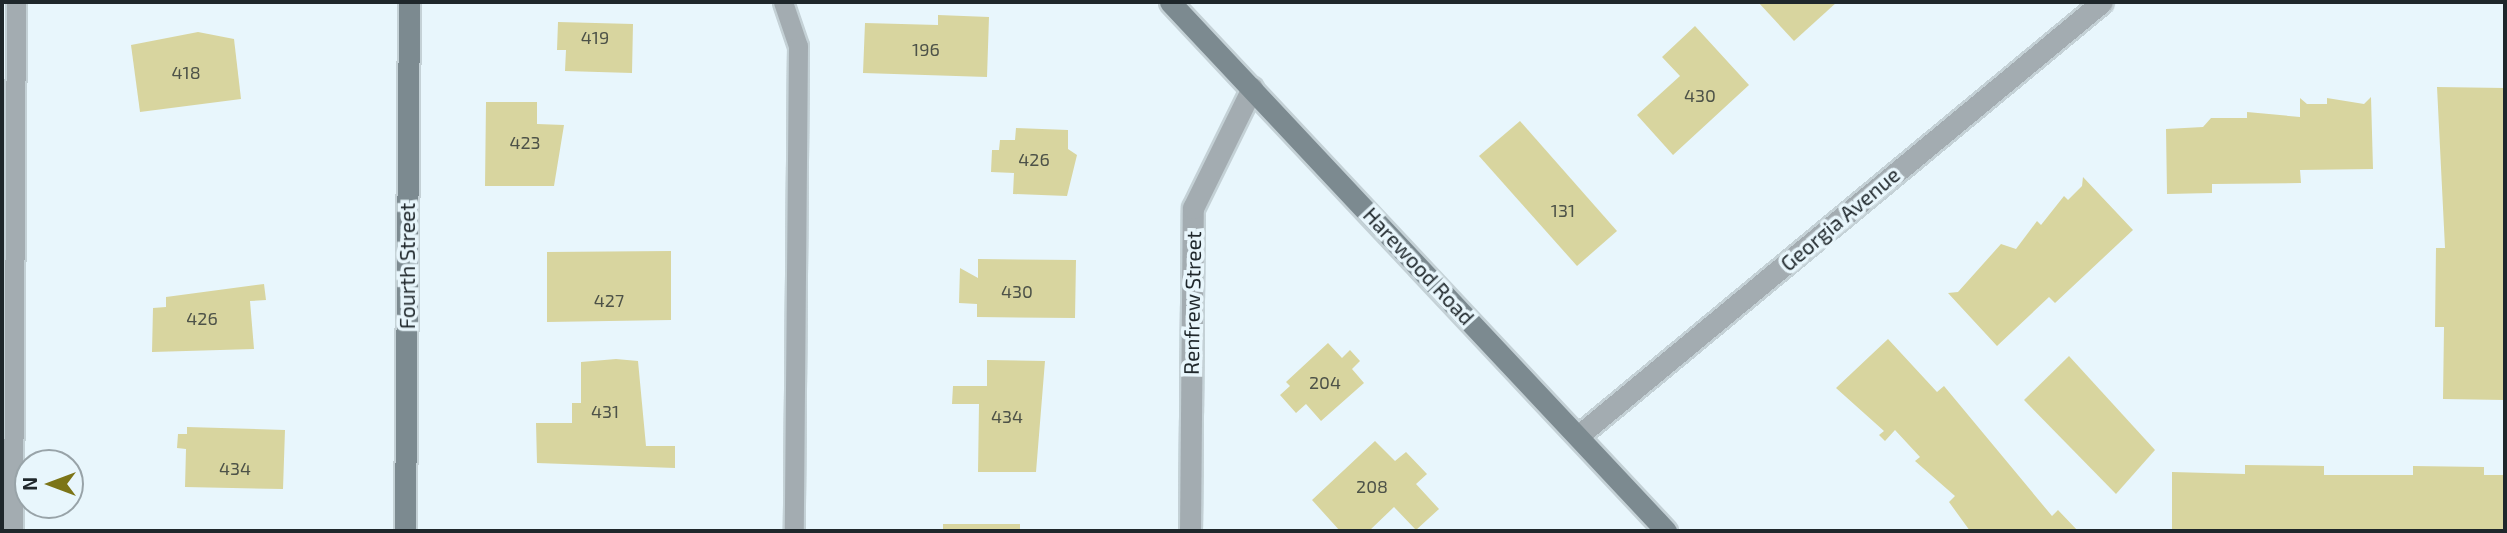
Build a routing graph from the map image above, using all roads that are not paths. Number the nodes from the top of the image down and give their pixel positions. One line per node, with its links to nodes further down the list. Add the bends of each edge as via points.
1 (16, 2): 8 (lane)
2 (408, 2): 9 (street, Fourth Street)
3 (783, 2): 10 (lane, via 798,46)
4 (1170, 2): 6 (street, Harewood Road)
5 (2102, 2): 7 (street, Georgia Avenue)
6 (1252, 88): 7 (street, Harewood Road); 11 (street, Renfrew Street, via 1193,208)
7 (1578, 436): 12 (street, Harewood Road)
8 (13, 531)
9 (405, 531)
10 (794, 531)
11 (1190, 531)
12 (1666, 531)

